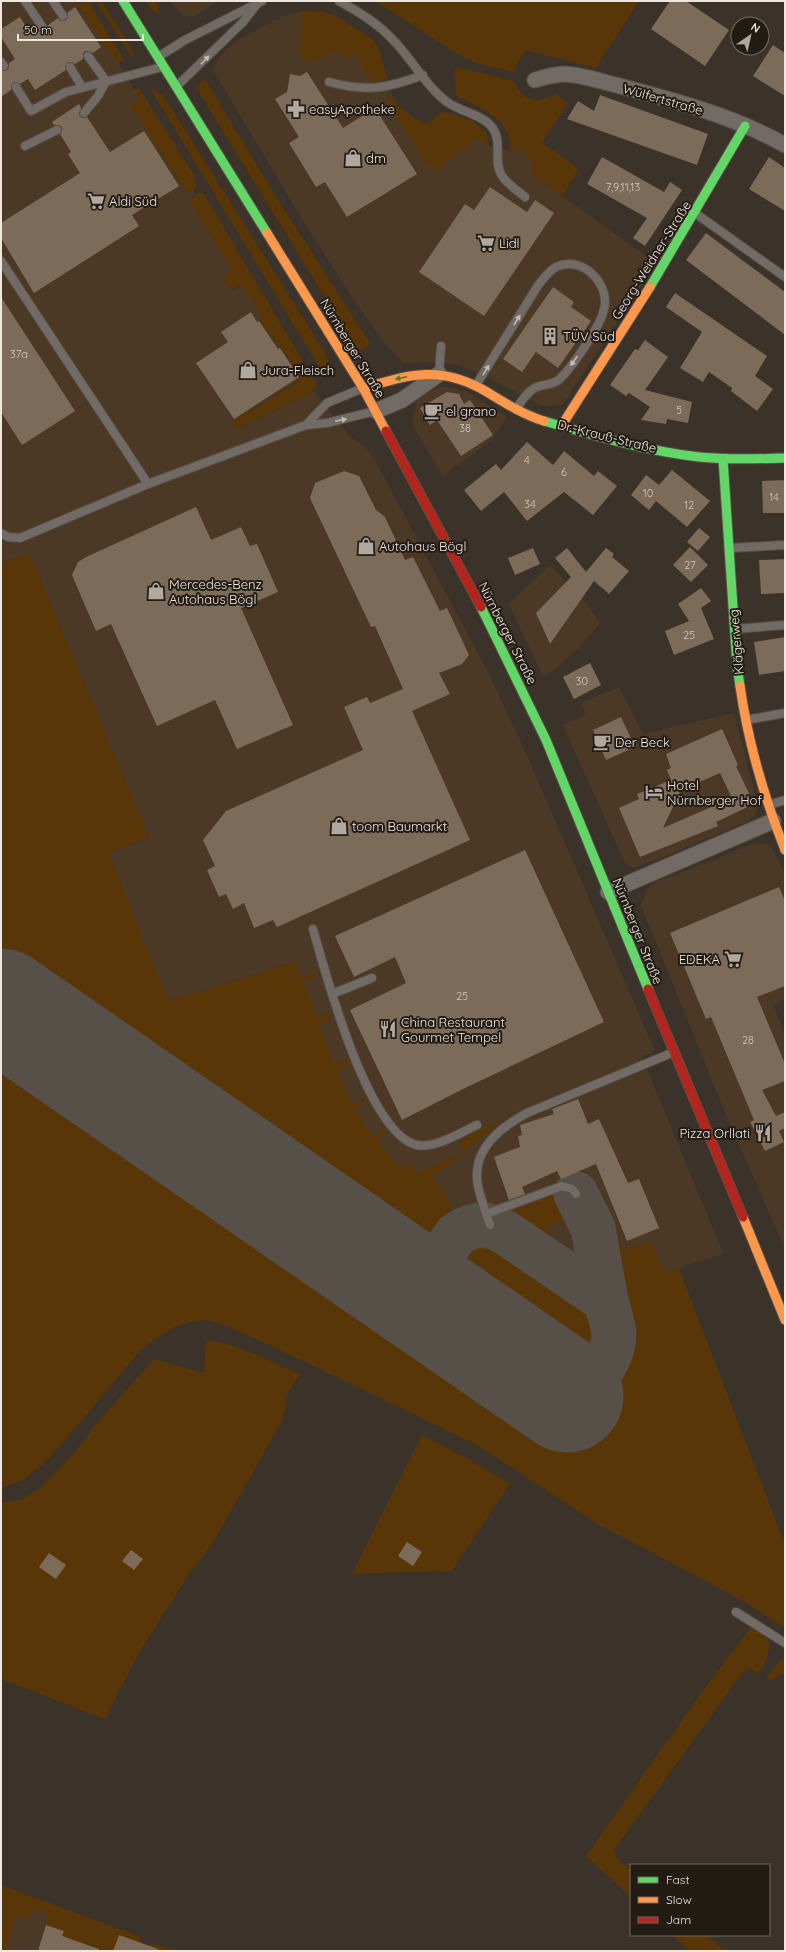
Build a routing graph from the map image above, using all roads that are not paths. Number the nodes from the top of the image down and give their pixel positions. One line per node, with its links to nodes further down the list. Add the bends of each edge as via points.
1 (25, 1): 7 (lane)
2 (53, 1): 6 (lane)
3 (123, 1): 9 (main road, Nürnberger Straße)
4 (339, 1): 12 (lane, via 379,27 395,41)
5 (260, 2): 9 (lane, via 185,40); 16 (lane, one-way to 5, via 243,22)
6 (63, 16)
7 (44, 28)
8 (88, 56): 14 (lane)
9 (158, 57): 10 (main road, Nürnberger Straße)
10 (164, 67): 14 (lane); 16 (main road, Nürnberger Straße)
11 (70, 68): 18 (lane)
12 (423, 75): 15 (lane, via 402,83 367,89); 24 (lane, via 447,102 480,118 492,127 497,138 500,174)
13 (536, 80): 20 (street, Wülfertstraße, via 551,76 575,75 642,92)
14 (106, 81): 18 (lane); 19 (lane)
15 (329, 82)
16 (176, 86): 31 (main road, Nürnberger Straße)
17 (16, 87): 18 (lane, via 31,111 66,92)
18 (82, 87)
19 (84, 113)
20 (745, 126): 22 (street, Wülfertstraße); 25 (main road, Georg-Weidner-Straße)
21 (57, 130): 23 (lane)
22 (785, 145)
23 (26, 146)
24 (525, 197)
25 (695, 213): 27 (lane); 35 (main road, Georg-Weidner-Straße)
26 (1, 261): 38 (lane)
27 (785, 277)
28 (441, 346): 29 (lane)
29 (439, 374): 30 (main road, Dr.-Krauß-Straße, via 458,378); 31 (main road, Dr.-Krauß-Straße, one-way to 31, via 407,376); 33 (street, via 413,393)
30 (476, 386): 32 (main road, Dr.-Krauß-Straße); 32 (lane, one-way to 32, via 547,273 565,265 584,267 598,279 603,289 605,302 601,318 562,376 552,384 532,390)
31 (363, 388): 33 (main road, Nürnberger Straße); 34 (lane, via 327,403)
32 (515, 409): 35 (main road, Dr.-Krauß-Straße)
33 (376, 411): 34 (lane, one-way to 33, via 327,423); 50 (main road, Nürnberger Straße, via 514,671 546,740)
34 (306, 425): 38 (lane)
35 (562, 425): 37 (main road, Dr.-Krauß-Straße, via 645,447)
36 (785, 458): 37 (main road, Dr.-Krauß-Straße)
37 (723, 459): 41 (main road, Klägerweg)
38 (148, 484): 39 (lane, via 20,538 8,537)
39 (1, 533)
40 (785, 545): 41 (lane)
41 (729, 548): 43 (main road, Klägerweg)
42 (785, 625): 43 (lane)
43 (735, 629): 45 (main road, Klägerweg, via 737,666)
44 (785, 713): 45 (lane)
45 (746, 720): 47 (main road, Klägerweg)
46 (785, 800): 47 (lane)
47 (768, 805): 48 (main road, Klägerweg)
48 (773, 821): 49 (main road, Klägerweg); 50 (street)
49 (785, 850)
50 (608, 892): 54 (main road, Nürnberger Straße)
51 (313, 929): 53 (lane)
52 (372, 978): 53 (lane)
53 (332, 994): 55 (lane, via 357,1063 377,1105 404,1140 418,1145 429,1145)
54 (675, 1051): 57 (lane, via 527,1113 510,1122 496,1134 488,1144 477,1168 477,1179); 59 (main road, Nürnberger Straße)
55 (477, 1125)
56 (576, 1194): 57 (lane, via 572,1189 562,1186)
57 (486, 1214): 58 (lane)
58 (490, 1225)
59 (785, 1320)
60 (736, 1612): 61 (lane)
61 (785, 1643)

